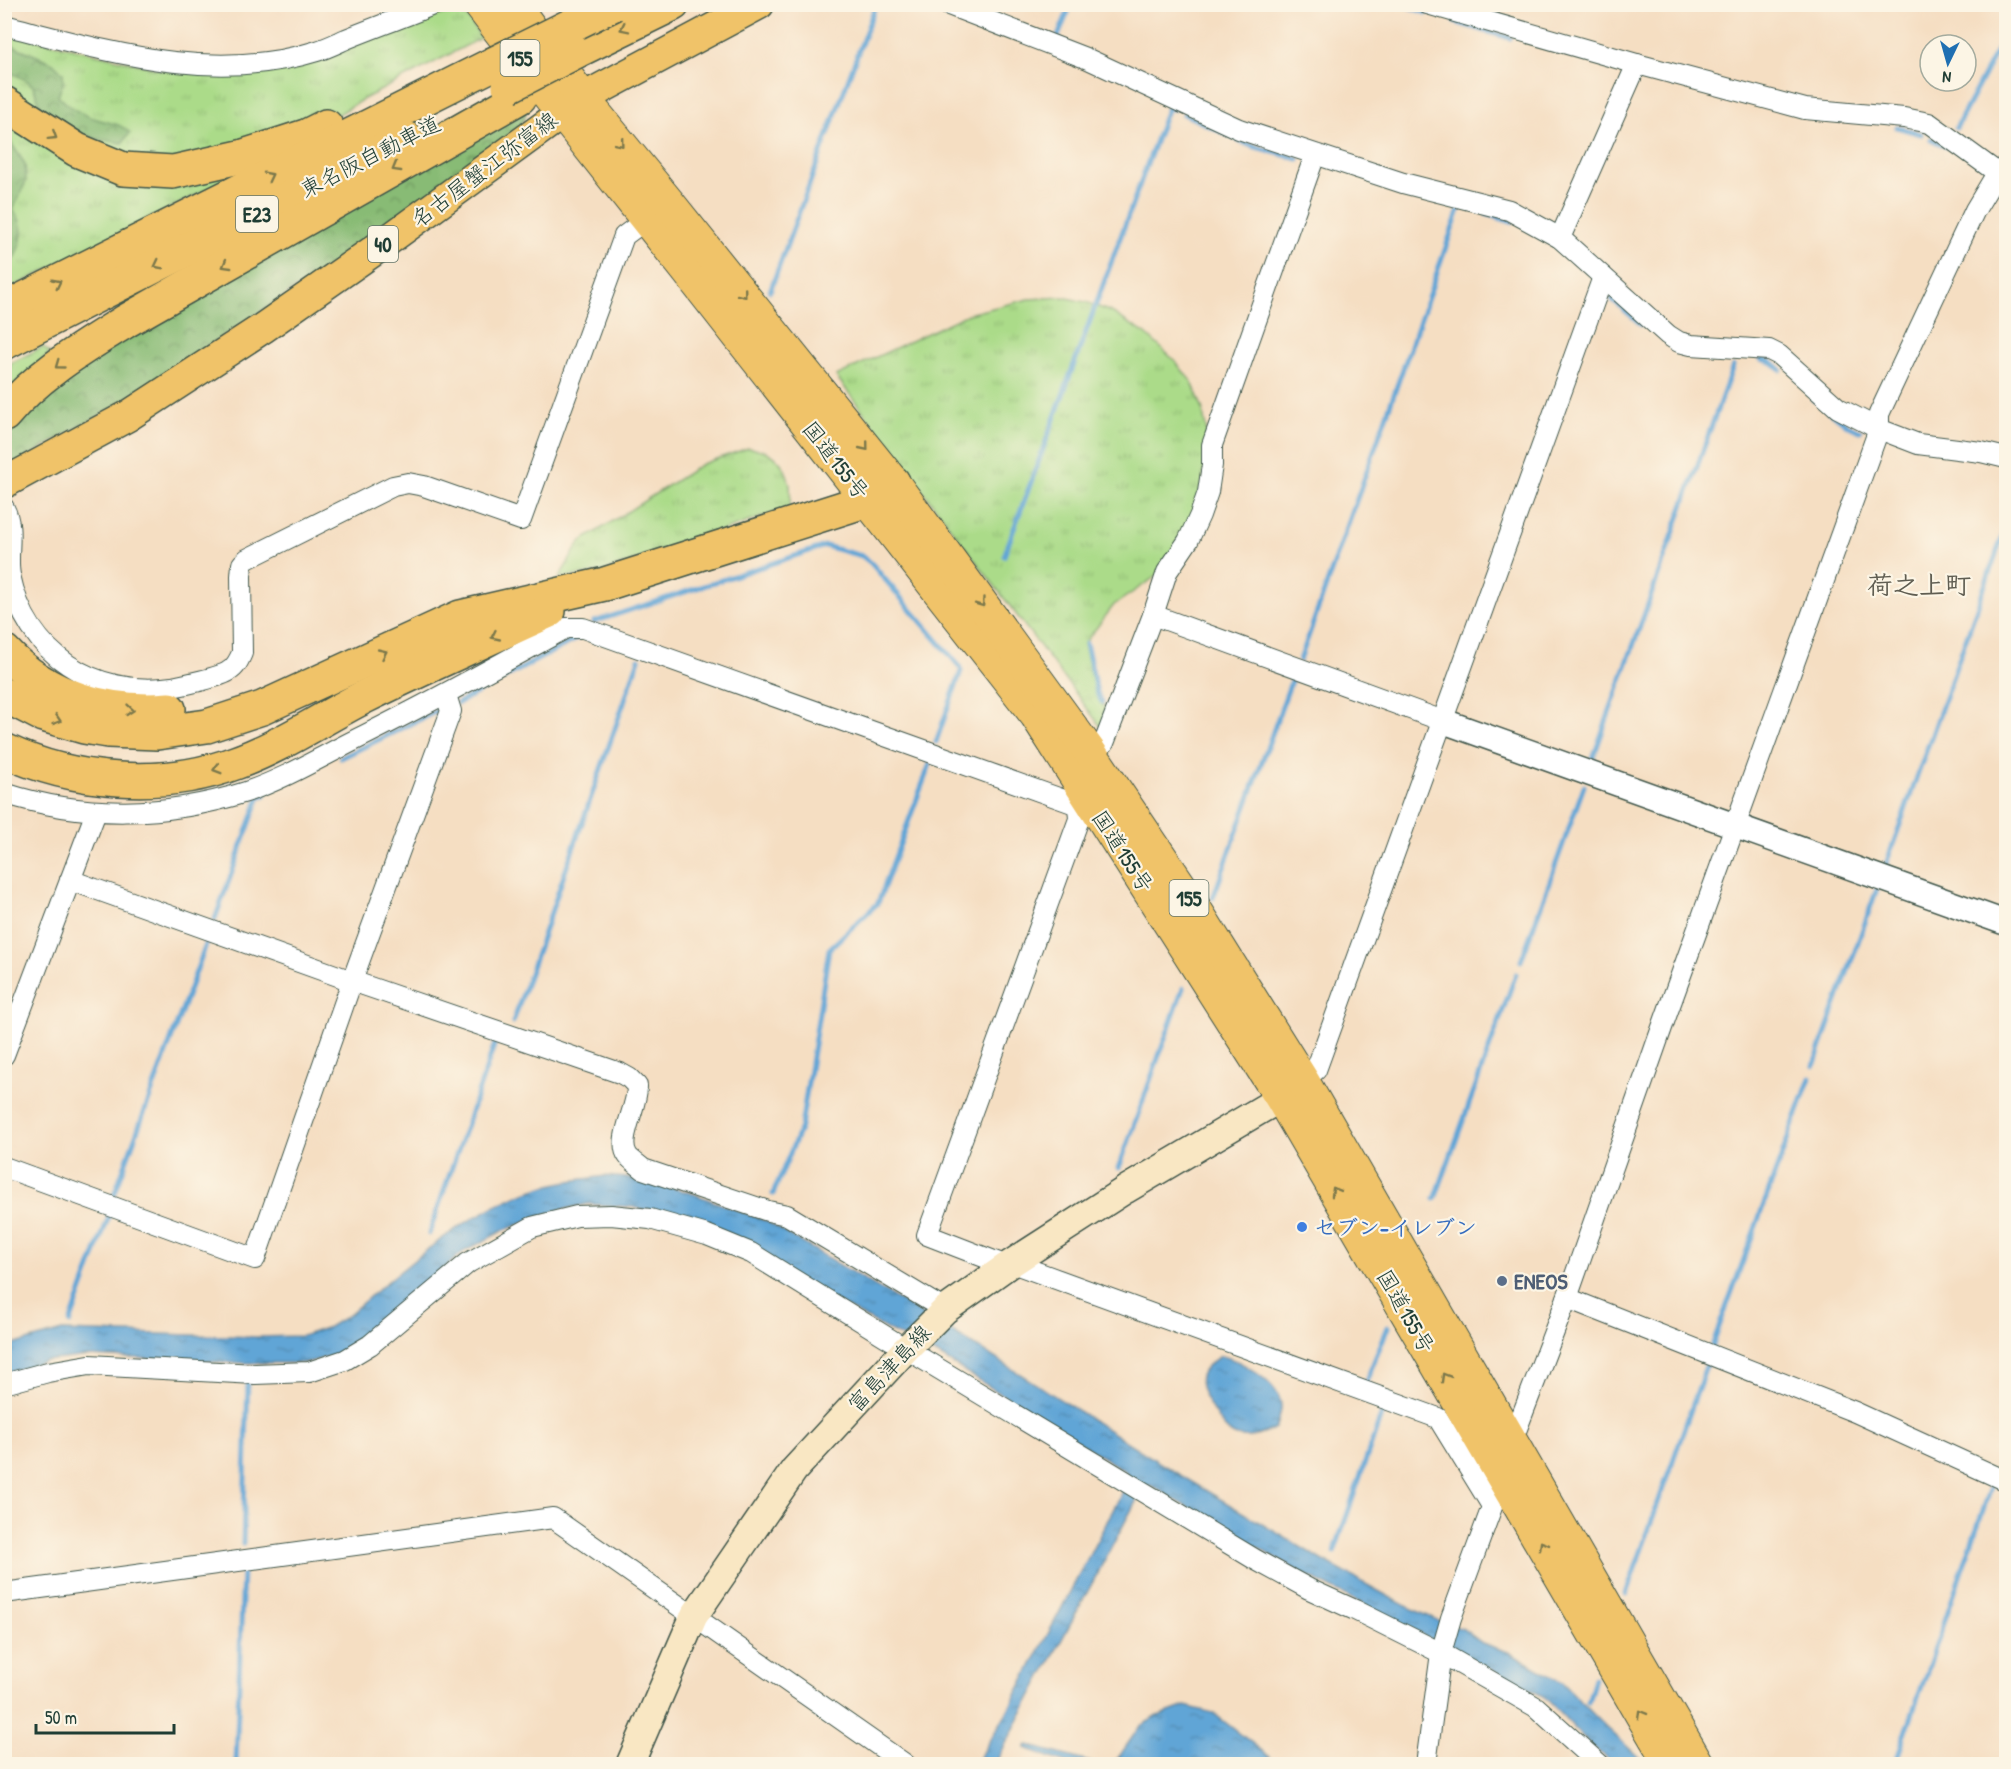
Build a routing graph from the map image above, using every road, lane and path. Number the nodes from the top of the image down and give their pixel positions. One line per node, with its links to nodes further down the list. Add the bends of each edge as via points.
1 (435, 4): 10 (street, via 317,51 255,65 164,62)
2 (479, 4): 14 (highway, 国道155号 / 155)
3 (513, 4): 14 (highway, 国道155号 / 155)
4 (577, 4): 12 (highway)
5 (614, 4): 12 (highway, 東名阪自動車道 / E23, bridge)
6 (673, 4): 12 (highway, 東名阪自動車道 / E23, one-way to 12, bridge, via 575,52)
7 (759, 4): 14 (main road, 名古屋蟹江弥富線 / 40)
8 (946, 4): 15 (street, via 1088,59 1239,129)
9 (1427, 4): 11 (street)
10 (4, 25)
11 (1638, 64): 16 (street, via 1805,109 1929,123); 18 (street)
12 (502, 74): 13 (highway, one-way to 12, via 95,158 123,169 173,172 243,156); 20 (highway, 東名阪自動車道 / E23, one-way to 12); 21 (highway, 東名阪自動車道 / E23, one-way to 21); 22 (highway, one-way to 22, via 51,370)
13 (4, 104)
14 (572, 105): 17 (highway, 国道155号 / 155); 25 (main road, 名古屋蟹江弥富線 / 40, via 253,334 128,416); 26 (highway, 国道155号 / 155, one-way to 26, via 669,202)
15 (1315, 155): 18 (street, via 1509,210); 29 (street, via 1212,445 1209,483 1200,515 1167,572)
16 (2004, 173): 23 (street, via 1964,231 1879,414)
17 (647, 219): 26 (highway, 国道155号 / 155); 27 (street, via 624,236 521,520 408,483 393,486 247,559 242,564 241,576 242,653 228,672 156,689 89,678 57,658 18,602 9,573 11,548)
18 (1560, 238): 19 (street)
19 (1603, 277): 23 (street, via 1679,342 1770,350 1838,408); 36 (street)
20 (4, 309)
21 (4, 343)
22 (4, 414)
23 (1878, 429): 24 (street, via 1918,444); 42 (street)
24 (2007, 458)
25 (4, 483)
26 (880, 491): 28 (highway); 38 (highway, 国道155号 / 155, one-way to 38); 40 (highway, 国道155号 / 155, via 1036,715)
27 (4, 508)
28 (605, 584): 31 (highway, one-way to 28, via 460,617); 34 (highway, one-way to 34)
29 (1153, 615): 36 (street); 38 (street, via 1104,743)
30 (4, 651): 31 (highway, one-way to 31, via 28,673 70,697 140,711 248,696)
31 (347, 670): 33 (highway, one-way to 31, via 43,715 84,727 157,733 207,726 262,708)
32 (446, 694): 40 (street, via 566,628 583,628); 41 (street, via 248,791 197,806); 45 (street, via 451,711)
33 (4, 695)
34 (364, 697): 35 (highway, via 267,731 177,754 95,752 40,737); 37 (highway, one-way to 37, via 235,764 187,775 138,779 88,775 39,764)
35 (4, 720)
36 (1443, 721): 42 (street); 47 (street, via 1316,1071)
37 (4, 750)
38 (1090, 752): 47 (highway, 国道155号 / 155, via 1186,894)
39 (4, 793): 41 (street)
40 (1083, 802): 47 (highway, 国道155号 / 155); 49 (street, via 927,1235)
41 (96, 812): 43 (street)
42 (1735, 825): 44 (street); 50 (street)
43 (70, 880): 45 (street); 46 (street)
44 (2007, 923)
45 (352, 981): 48 (street, via 255,1258); 51 (street, via 629,1078 637,1086 638,1098 623,1145 628,1156 644,1169 787,1215)
46 (4, 1055)
47 (1292, 1090): 49 (main road, 富島津島線); 54 (highway, 国道155号 / 155); 55 (highway, 国道155号 / 155, one-way to 47)
48 (4, 1167)
49 (1009, 1265): 51 (main road, 富島津島線); 57 (street, via 1438,1418)
50 (1567, 1298): 54 (street); 56 (street, via 1855,1412)
51 (945, 1310): 52 (main road, 富島津島線)
52 (906, 1349): 53 (street, via 751,1253 707,1234 650,1219 577,1216 532,1227 468,1263 370,1345 326,1368 255,1374 89,1365); 59 (main road, 富島津島線, via 794,1470); 60 (street, via 1256,1560)
53 (4, 1384)
54 (1511, 1444): 66 (highway, 国道155号 / 155)
55 (1503, 1476): 57 (street); 65 (highway, 国道155号 / 155, one-way to 55)
56 (2007, 1482)
57 (1492, 1506): 60 (street)
58 (4, 1593): 59 (street, via 553,1518)
59 (694, 1616): 61 (main road, 富島津島線); 62 (street)
60 (1441, 1653): 63 (street); 64 (street, via 1536,1707)
61 (630, 1764)
62 (905, 1764)
63 (1426, 1764)
64 (1599, 1764)
65 (1670, 1764)
66 (1698, 1764)

